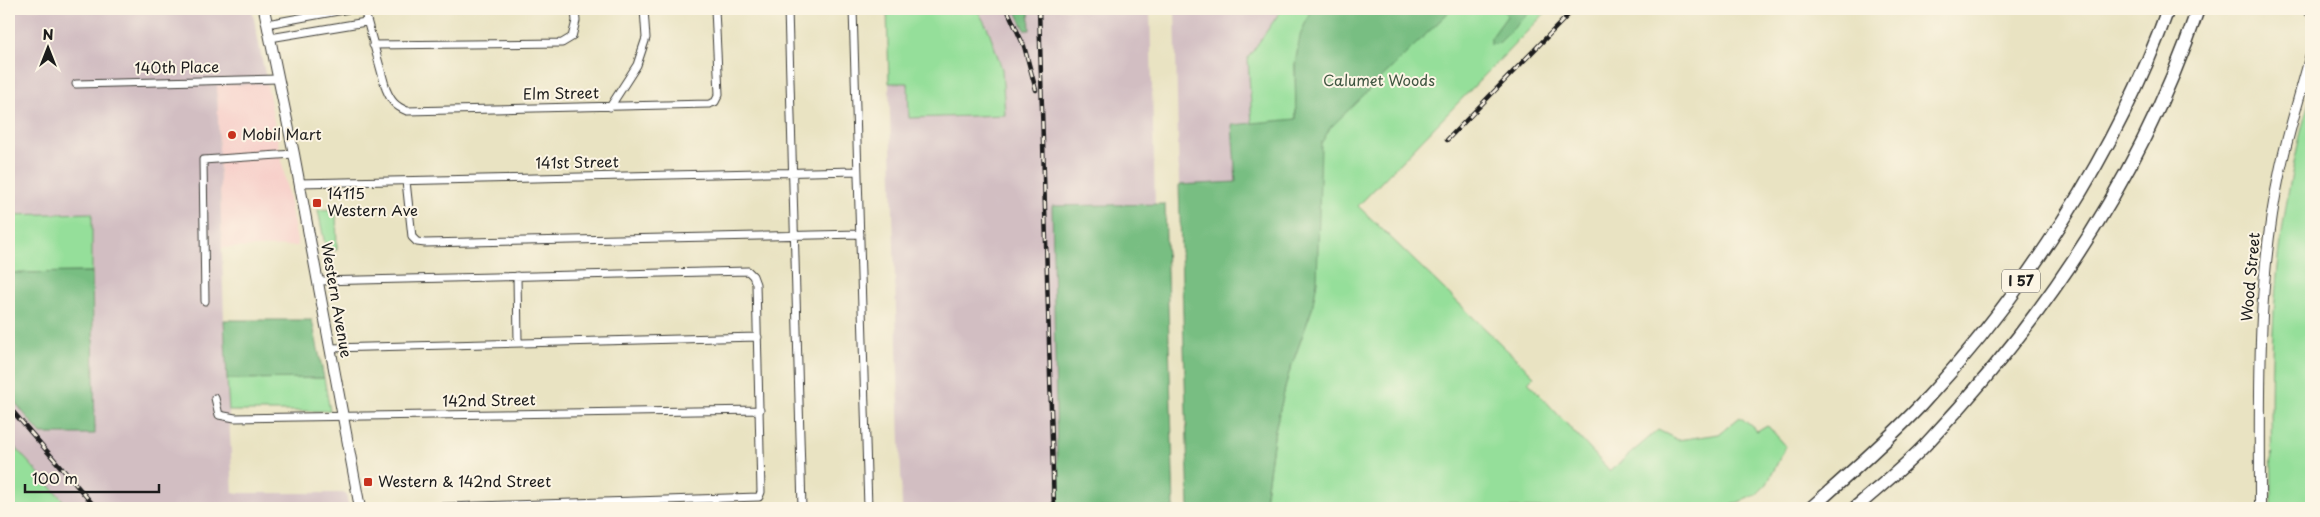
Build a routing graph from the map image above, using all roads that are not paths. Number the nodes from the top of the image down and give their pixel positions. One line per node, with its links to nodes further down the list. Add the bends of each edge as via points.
1 (264, 9): 14 (main road, Western Avenue)
2 (350, 9): 14 (street)
3 (364, 9): 13 (street)
4 (576, 9): 16 (street, via 572,37 562,44)
5 (644, 9): 22 (street, via 646,38 637,65)
6 (715, 9): 22 (street, Elm Street, via 719,94 716,102)
7 (788, 9): 25 (street)
8 (853, 9): 24 (street)
9 (2168, 9): 43 (highway, I 57, via 2106,146 2000,314 1920,406)
10 (2198, 9): 44 (highway, I 57, via 2167,92 2136,156 2061,281 1927,444)
11 (2304, 9): 12 (street)
12 (2311, 14)
13 (366, 22): 15 (street); 16 (street)
14 (267, 24): 15 (main road, Western Avenue)
15 (270, 38): 18 (main road, Western Avenue)
16 (373, 45): 22 (street, Elm Street, via 391,101 408,111)
17 (2311, 54): 21 (main road, Wood Street)
18 (278, 79): 19 (street, 140th Place); 23 (main road, Western Avenue)
19 (76, 84)
20 (2311, 84): 21 (main road)
21 (2301, 92): 45 (main road, Wood Street, via 2280,171 2268,241 2260,358)
22 (610, 107)
23 (294, 154): 27 (main road, Western Avenue); 32 (street, via 203,160)
24 (856, 171): 25 (street, 141st Street); 29 (street)
25 (793, 172): 26 (street, 141st Street); 28 (street)
26 (406, 181): 27 (street, 141st Street); 28 (street, via 412,237 417,242)
27 (299, 183): 31 (main road, Western Avenue)
28 (794, 234): 29 (street); 41 (street)
29 (860, 234): 42 (street)
30 (517, 276): 31 (street); 33 (street, via 748,270 756,284); 34 (street)
31 (317, 280): 35 (main road, Western Avenue)
32 (205, 301)
33 (758, 337): 34 (street); 37 (street)
34 (518, 342): 35 (street)
35 (330, 348): 38 (main road, Western Avenue)
36 (215, 398): 38 (street, 142nd Street, via 219,415 235,418)
37 (760, 410): 38 (street, 142nd Street); 40 (street, via 762,492 759,497)
38 (342, 418): 39 (main road, Western Avenue)
39 (360, 508)
40 (416, 508)
41 (802, 508)
42 (868, 508)
43 (1811, 508)
44 (1855, 508)
45 (2260, 508)

